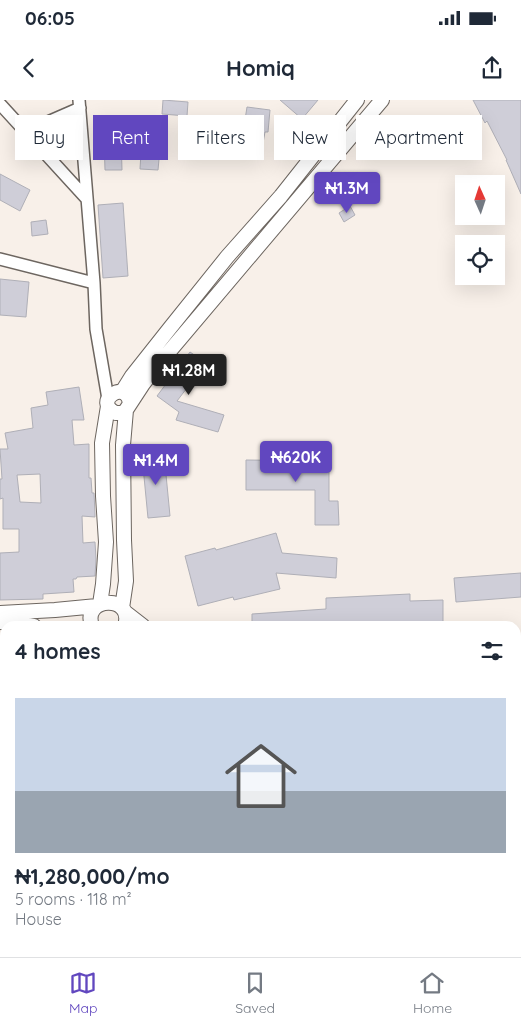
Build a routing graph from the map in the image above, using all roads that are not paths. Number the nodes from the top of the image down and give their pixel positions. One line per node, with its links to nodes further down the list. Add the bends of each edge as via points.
1 (357, 100): 12 (street, via 132,376)
2 (382, 100): 12 (street)
3 (0, 104): 6 (street)
4 (80, 104): 5 (street); 8 (street)
5 (59, 115)
6 (15, 120)
7 (51, 160): 8 (street)
8 (86, 198): 10 (street)
9 (0, 259): 10 (street)
10 (94, 283): 11 (street, via 96,328)
11 (108, 402): 12 (street, via 116,392); 12 (street, via 116,414 120,414); 13 (street, via 102,443 106,542 104,584)
12 (126, 402): 15 (street, via 123,445)
13 (98, 605): 14 (street); 15 (street, via 105,602 117,604); 16 (street)
14 (0, 613)
15 (124, 615)
16 (91, 621)

